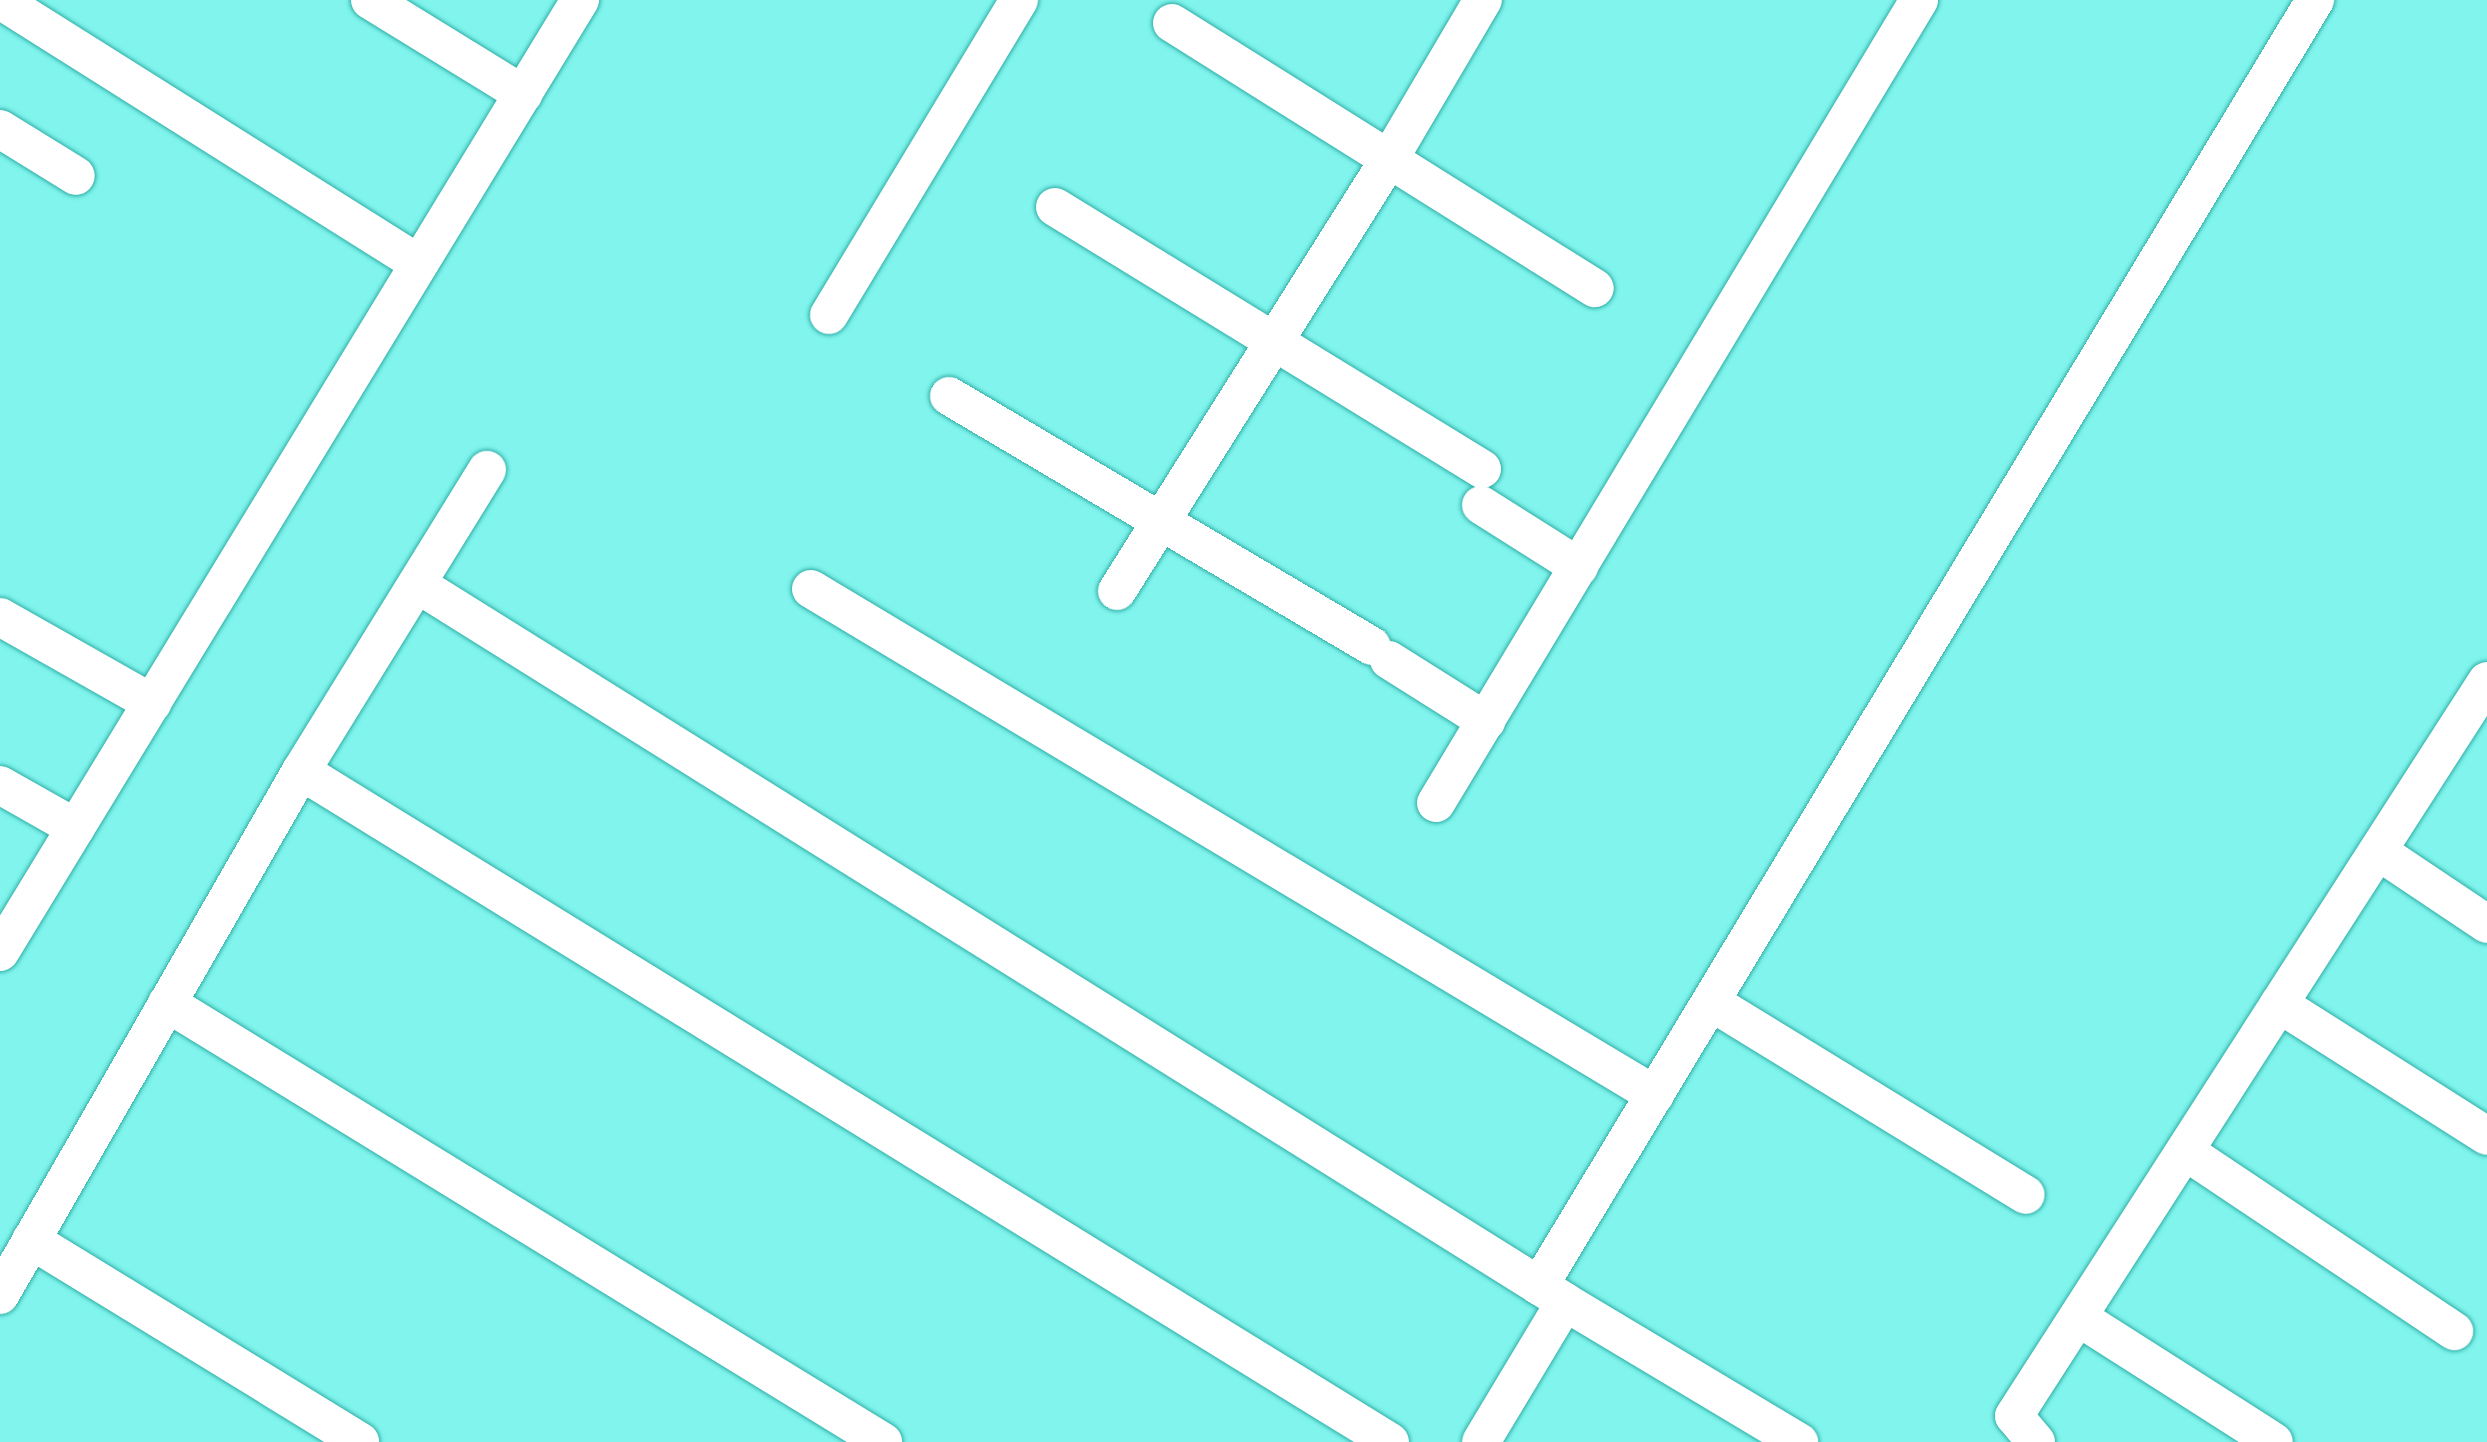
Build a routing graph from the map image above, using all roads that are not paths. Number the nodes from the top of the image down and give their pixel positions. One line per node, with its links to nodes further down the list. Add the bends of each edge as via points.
1 (0, 0): 14 (street)
2 (370, 0): 9 (street)
3 (580, 0): 9 (street)
4 (1019, 0): 16 (street)
5 (1483, 0): 11 (street)
6 (1919, 0): 21 (street)
7 (2315, 0): 36 (street)
8 (1172, 23): 11 (street)
9 (523, 94): 14 (street)
10 (0, 129): 12 (street)
11 (1388, 161): 15 (street); 17 (street)
12 (76, 176)
13 (1055, 208): 17 (street)
14 (419, 264): 27 (street)
15 (1595, 288)
16 (829, 315)
17 (1274, 342): 20 (street); 21 (street, via 1481,487)
18 (949, 396): 20 (street)
19 (487, 470): 22 (street)
20 (1162, 520): 24 (street); 28 (street)
21 (1579, 567): 28 (street)
22 (417, 584): 29 (street); 44 (street)
23 (811, 589): 39 (street)
24 (1117, 591)
25 (0, 617): 27 (street)
26 (2482, 699): 33 (street)
27 (152, 703): 32 (street)
28 (1486, 721): 31 (street)
29 (301, 771): 37 (street); 50 (street)
30 (0, 785): 32 (street)
31 (1436, 803)
32 (76, 828): 35 (street)
33 (2378, 851): 34 (street); 38 (street)
34 (2487, 924)
35 (0, 952)
36 (1710, 1002): 39 (street); 42 (street)
37 (167, 1003): 43 (street); 49 (street)
38 (2279, 1004): 40 (street); 41 (street)
39 (1655, 1096): 44 (street)
40 (2487, 1136)
41 (2185, 1151): 46 (street); 47 (street)
42 (2026, 1195)
43 (31, 1240): 45 (street); 48 (street)
44 (1552, 1294): 51 (street); 52 (street)
45 (0, 1295)
46 (2078, 1317): 53 (street, via 2014,1416); 54 (street)
47 (2454, 1331)
48 (360, 1442)
49 (883, 1442)
50 (1390, 1442)
51 (1481, 1442)
52 (1800, 1442)
53 (2036, 1442)
54 (2274, 1442)

